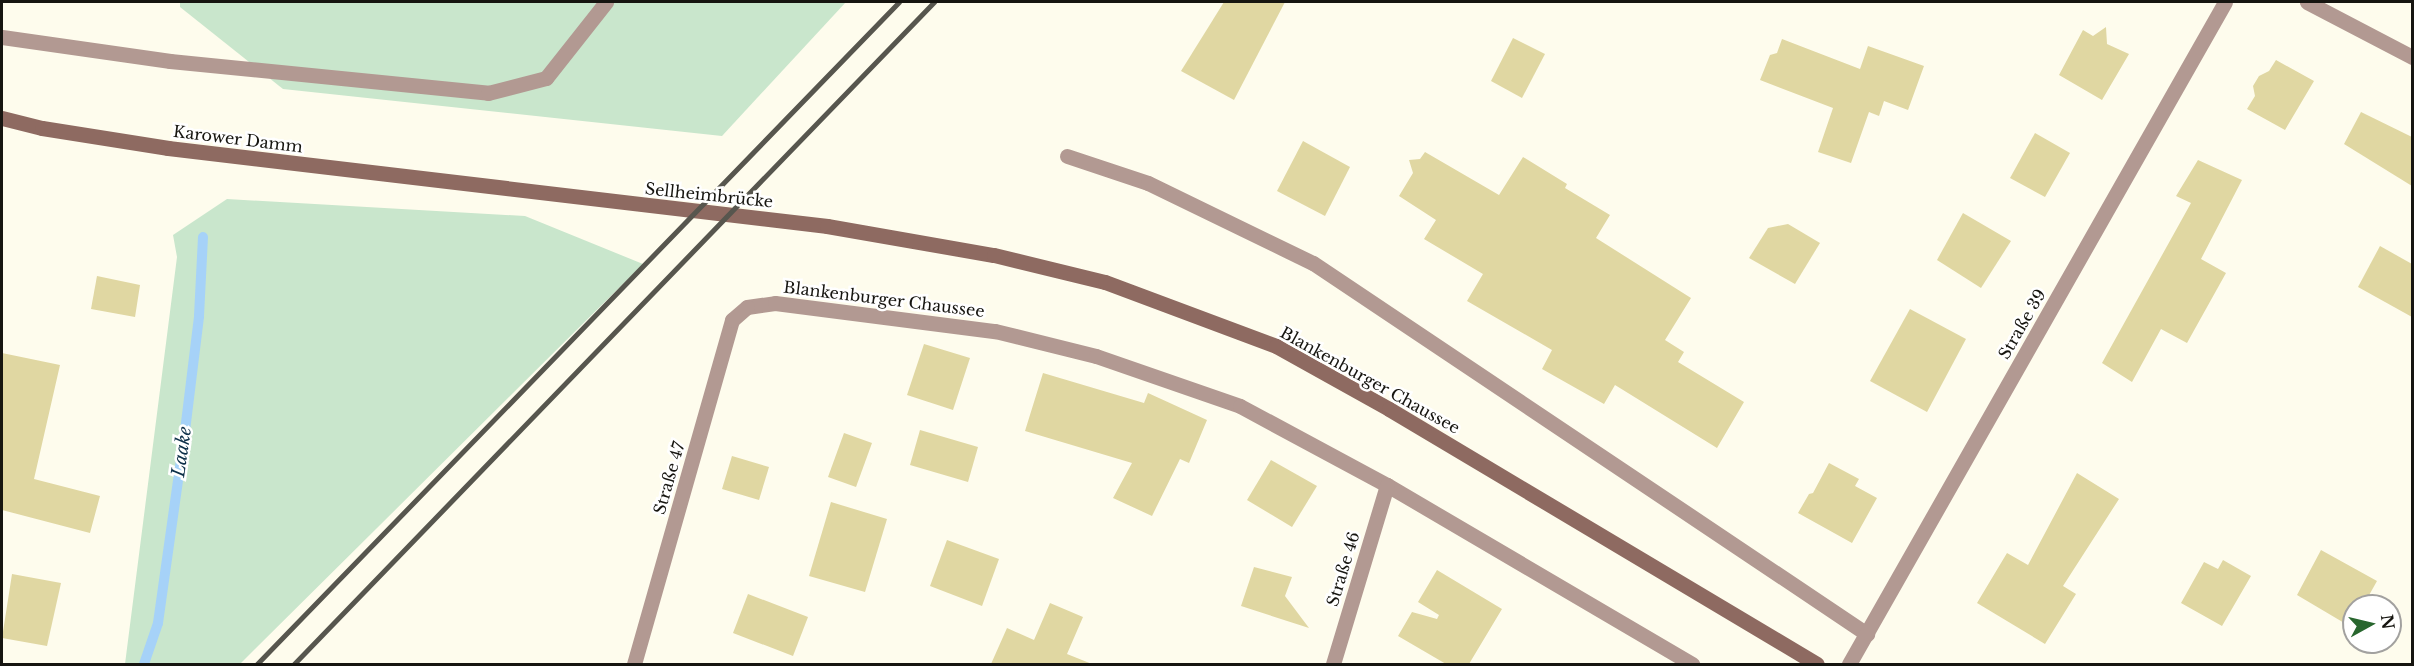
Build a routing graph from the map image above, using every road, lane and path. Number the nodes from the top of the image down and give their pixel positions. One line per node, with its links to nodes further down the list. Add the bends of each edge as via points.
1 (606, 2): 4 (street, via 546,78 488,93 170,62)
2 (2225, 2): 12 (street, Straße 39)
3 (2307, 2): 5 (street)
4 (2, 37)
5 (2412, 57)
6 (2, 118): 8 (main road, Karower Damm, via 168,148)
7 (1067, 156): 12 (street, via 1148,183 1313,263)
8 (588, 200): 9 (main road, Sellheimbrücke)
9 (827, 226): 16 (main road, Blankenburger Chaussee, via 994,255 1105,282 1276,346)
10 (747, 307): 11 (street, Blankenburger Chaussee, via 775,303 994,331 1096,356 1240,406); 13 (street, Straße 47, via 732,320)
11 (1387, 485): 14 (street, Straße 46); 15 (street, Blankenburger Chaussee)
12 (1867, 634): 17 (street, Straße 39)
13 (634, 664)
14 (1333, 664)
15 (1692, 664)
16 (1817, 664)
17 (1849, 664)

